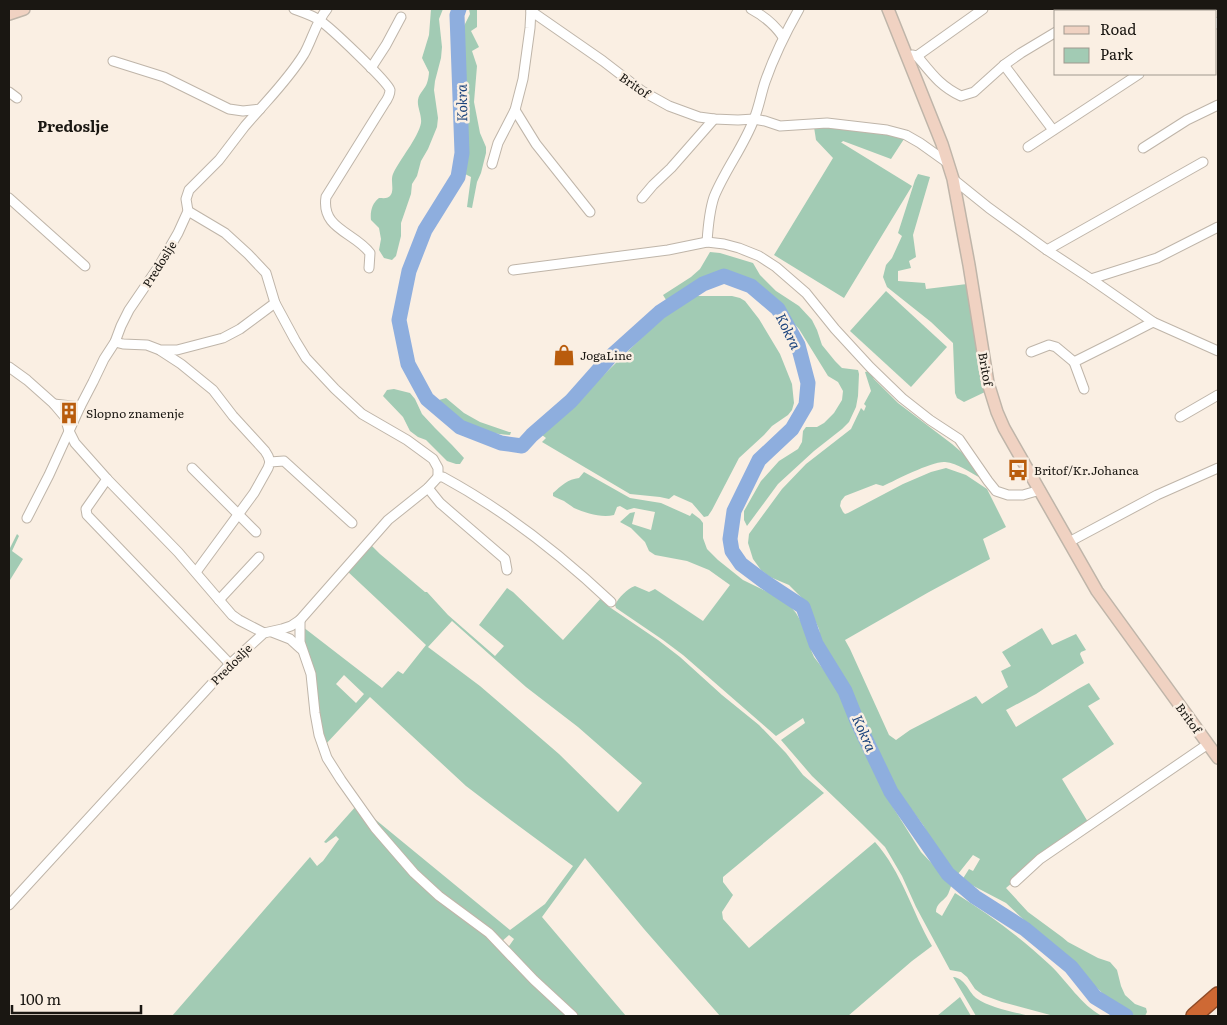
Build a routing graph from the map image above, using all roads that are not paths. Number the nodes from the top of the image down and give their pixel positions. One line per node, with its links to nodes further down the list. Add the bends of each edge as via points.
1 (24, 9): 9 (street)
2 (294, 9): 11 (street)
3 (327, 9): 11 (street, Predoslje)
4 (751, 9): 13 (street, via 762,14)
5 (799, 9): 13 (street)
6 (888, 9): 14 (street, Britof)
7 (983, 9): 14 (street)
8 (531, 10): 23 (street, Britof, via 523,78); 24 (street, Britof, via 642,91 669,106)
9 (9, 14)
10 (401, 16): 17 (street)
11 (319, 20): 17 (street); 22 (street, Predoslje, via 305,53 288,79)
12 (1054, 33): 16 (street, Britof)
13 (783, 38): 25 (street)
14 (912, 55): 16 (street, Britof, via 949,90 962,96 974,92); 30 (street, Britof)
15 (113, 61): 22 (street, via 164,77 229,109)
16 (1004, 66): 26 (street)
17 (371, 68): 41 (street, via 390,87 390,93 326,197 324,206 334,225 365,246 370,253)
18 (1137, 75): 26 (street)
19 (9, 92): 20 (street)
20 (17, 98)
21 (1218, 105): 28 (street)
22 (260, 109): 35 (street, Predoslje, via 189,190 186,199)
23 (515, 110): 31 (street, Britof, via 498,143); 36 (street, via 536,144)
24 (714, 119): 25 (street, Britof); 34 (street)
25 (754, 119): 30 (street, Britof, via 780,126 827,123 886,130 906,135); 38 (street, via 714,199)
26 (1053, 130): 27 (street)
27 (1028, 147)
28 (1144, 148)
29 (1203, 162): 39 (street)
30 (948, 163): 32 (street, Britof)
31 (492, 164)
32 (952, 179): 39 (street); 64 (street, Britof, via 988,383 1004,428)
33 (9, 198): 40 (street)
34 (642, 198)
35 (188, 211): 44 (street, via 225,233 266,273); 46 (street, Predoslje, via 159,266 129,310)
36 (590, 212)
37 (1218, 228): 43 (street, via 1157,258)
38 (707, 242): 42 (street); 64 (street, via 739,248 776,267 806,294 870,368 902,398 960,439 996,491 1023,495)
39 (1047, 250): 43 (street)
40 (85, 266)
41 (370, 268)
42 (513, 270)
43 (1091, 279): 45 (street)
44 (275, 303): 47 (street, via 223,338 177,350); 61 (street, via 306,358 335,389 362,414 433,459)
45 (1153, 322): 48 (street); 50 (street)
46 (115, 342): 47 (street, via 147,345); 55 (street, Predoslje)
47 (160, 350): 58 (street, via 213,390 265,451)
48 (1218, 351)
49 (1031, 352): 50 (street, via 1049,345)
50 (1074, 362): 52 (street)
51 (9, 367): 54 (street, Predoslje)
52 (1084, 389)
53 (1218, 395): 56 (street)
54 (54, 404): 55 (street); 57 (street, Predoslje, via 65,417)
55 (80, 407): 57 (street, Predoslje)
56 (1180, 417)
57 (69, 431): 62 (street, Predoslje, via 75,443); 66 (street, Predoslje)
58 (270, 462): 65 (street); 67 (street, via 284,461)
59 (192, 468): 65 (street)
60 (1218, 468): 69 (street)
61 (438, 477): 63 (street); 74 (street, via 443,476 544,543)
62 (107, 479): 72 (street, Predoslje); 78 (street, via 86,509 87,515)
63 (428, 488): 71 (street, via 440,503 506,559); 75 (street, via 388,520)
64 (1040, 490): 69 (street, Britof)
65 (238, 514): 68 (street); 72 (street)
66 (27, 518)
67 (352, 523)
68 (256, 532)
69 (1069, 542): 79 (street, Britof, via 1103,599)
70 (259, 556): 73 (street)
71 (507, 570)
72 (196, 572): 73 (street, Predoslje)
73 (219, 600): 76 (street, Predoslje, via 232,615)
74 (611, 602)
75 (300, 620): 76 (street, via 292,626); 77 (street)
76 (264, 633): 77 (street, via 273,631 290,639); 78 (street, Predoslje)
77 (303, 651): 84 (street, via 312,674 315,713 327,758 375,828 414,873 489,933)
78 (230, 664): 82 (street, Predoslje)
79 (1208, 744): 80 (street, Britof); 81 (street, Britof, via 1040,859)
80 (1218, 758)
81 (1015, 882)
82 (9, 905)
83 (1218, 995): 85 (highway)
84 (573, 1016)
85 (1194, 1016)

